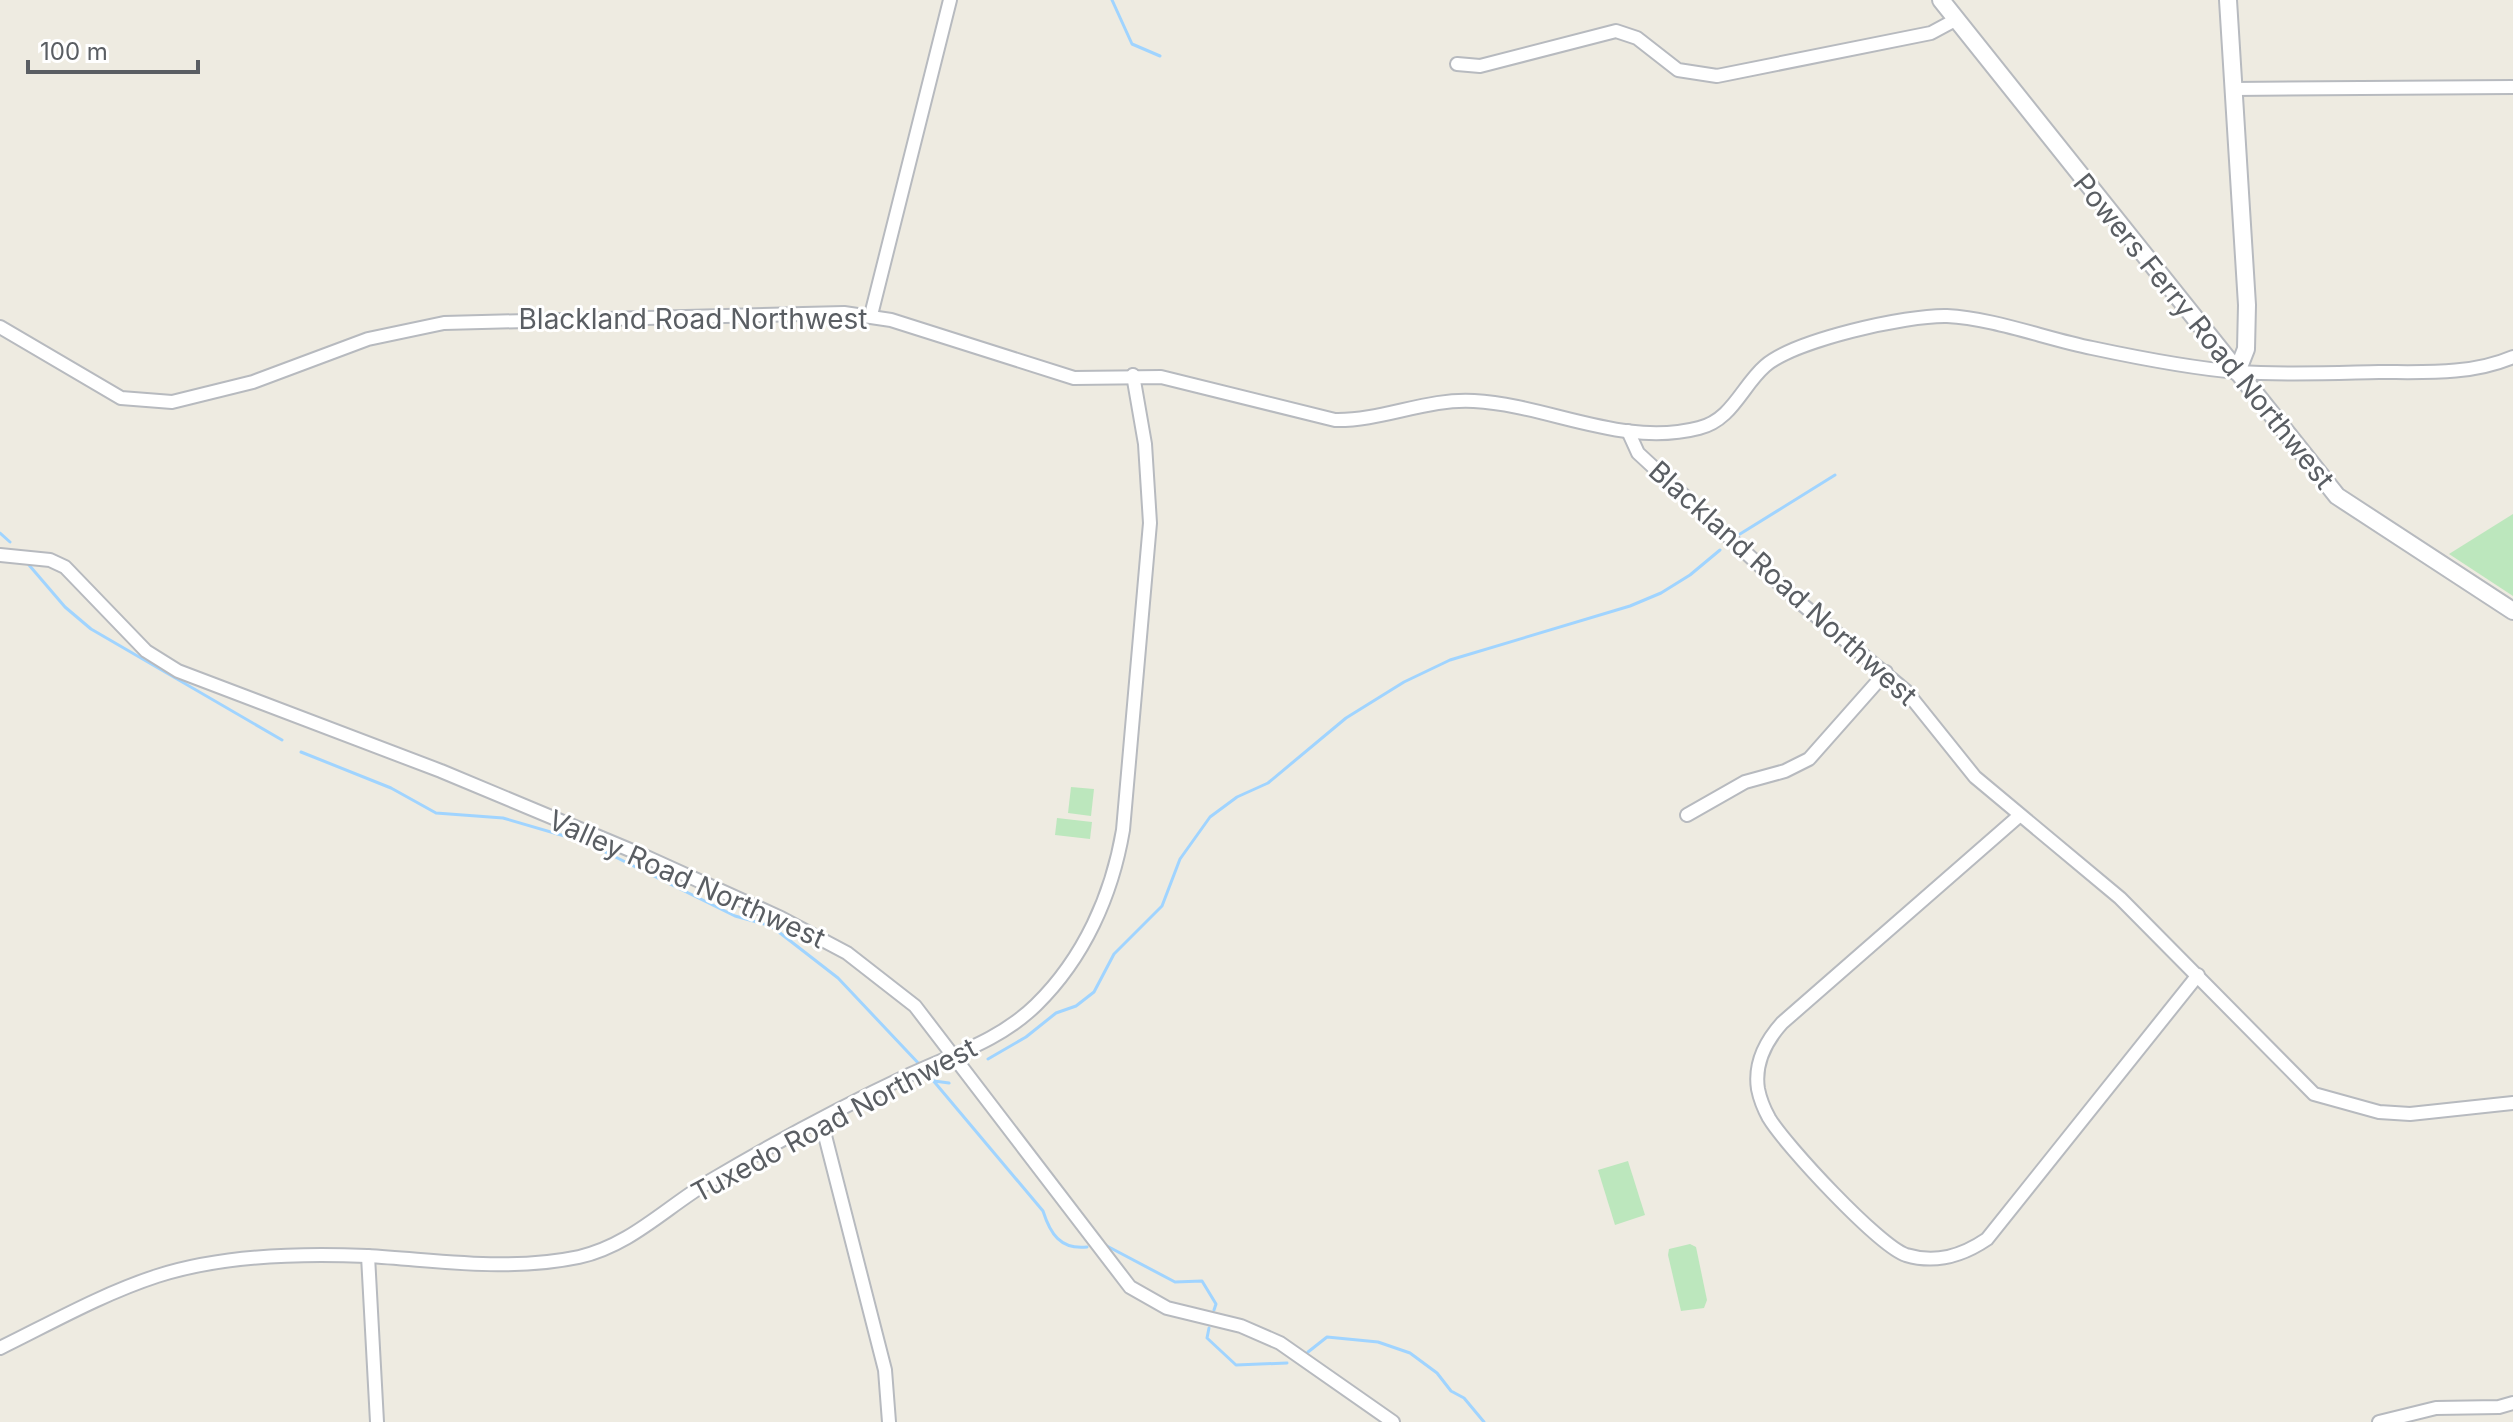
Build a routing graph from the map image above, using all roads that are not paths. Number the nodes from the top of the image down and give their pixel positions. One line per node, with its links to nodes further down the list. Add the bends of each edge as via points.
1 (950, 0): 8 (street)
2 (1941, 0): 4 (street, Powers Ferry Road Northwest)
3 (2228, 0): 7 (street)
4 (1957, 19): 5 (street, via 1931,33 1717,76 1678,70 1637,38 1616,31 1480,66); 11 (street, Powers Ferry Road Northwest)
5 (1457, 64)
6 (2513, 87): 7 (street)
7 (2233, 89): 11 (street, via 2247,305 2246,349)
8 (871, 315): 9 (street, Blackland Road Northwest, via 444,323 368,339 253,382 172,402 121,398); 12 (street, Blackland Road Northwest, via 1074,378)
9 (0, 327)
10 (2513, 357): 11 (street, via 2460,371)
11 (2237, 372): 13 (street, via 2119,354 1968,318 1929,317 1788,350 1762,369 1726,414 1703,427); 15 (street, Powers Ferry Road Northwest, via 2337,496)
12 (1133, 375): 13 (street, Blackland Road Northwest, via 1161,377 1335,420 1472,401); 20 (street, Tuxedo Road Northwest, via 1145,444 1149,536 1118,862 1098,916 1054,985 1012,1025)
13 (1628, 431): 16 (street, Blackland Road Northwest, via 1638,453 1797,600)
14 (0, 555): 20 (street, Valley Road Northwest, via 50,560 65,567 146,651 178,671 441,771 781,918 878,975 915,1006)
15 (2513, 611)
16 (1886, 672): 17 (street, via 1809,759 1745,782); 18 (street, Blackland Road Northwest, via 1923,709 1975,777)
17 (1687, 815)
18 (2019, 816): 19 (street, Blackland Road Northwest, via 2120,898); 19 (street, via 1782,1023 1761,1054 1758,1088 1769,1118 1877,1238 1903,1254 1931,1259 1960,1254 1987,1239)
19 (2198, 975): 21 (street, Blackland Road Northwest, via 2314,1094 2379,1112 2410,1114)
20 (956, 1057): 22 (street, Tuxedo Road Northwest); 28 (street, Valley Road Northwest, via 1130,1287 1167,1308 1241,1326 1280,1343)
21 (2513, 1103)
22 (821, 1120): 23 (street, Tuxedo Road Northwest, via 709,1181 632,1236 594,1253 504,1266); 27 (street, via 885,1370)
23 (368, 1256): 24 (street, Tuxedo Road Northwest, via 234,1261 159,1275); 26 (street)
24 (0, 1348)
25 (2513, 1403): 29 (street, via 2436,1408)
26 (377, 1422)
27 (889, 1422)
28 (1393, 1422)
29 (2379, 1422)

